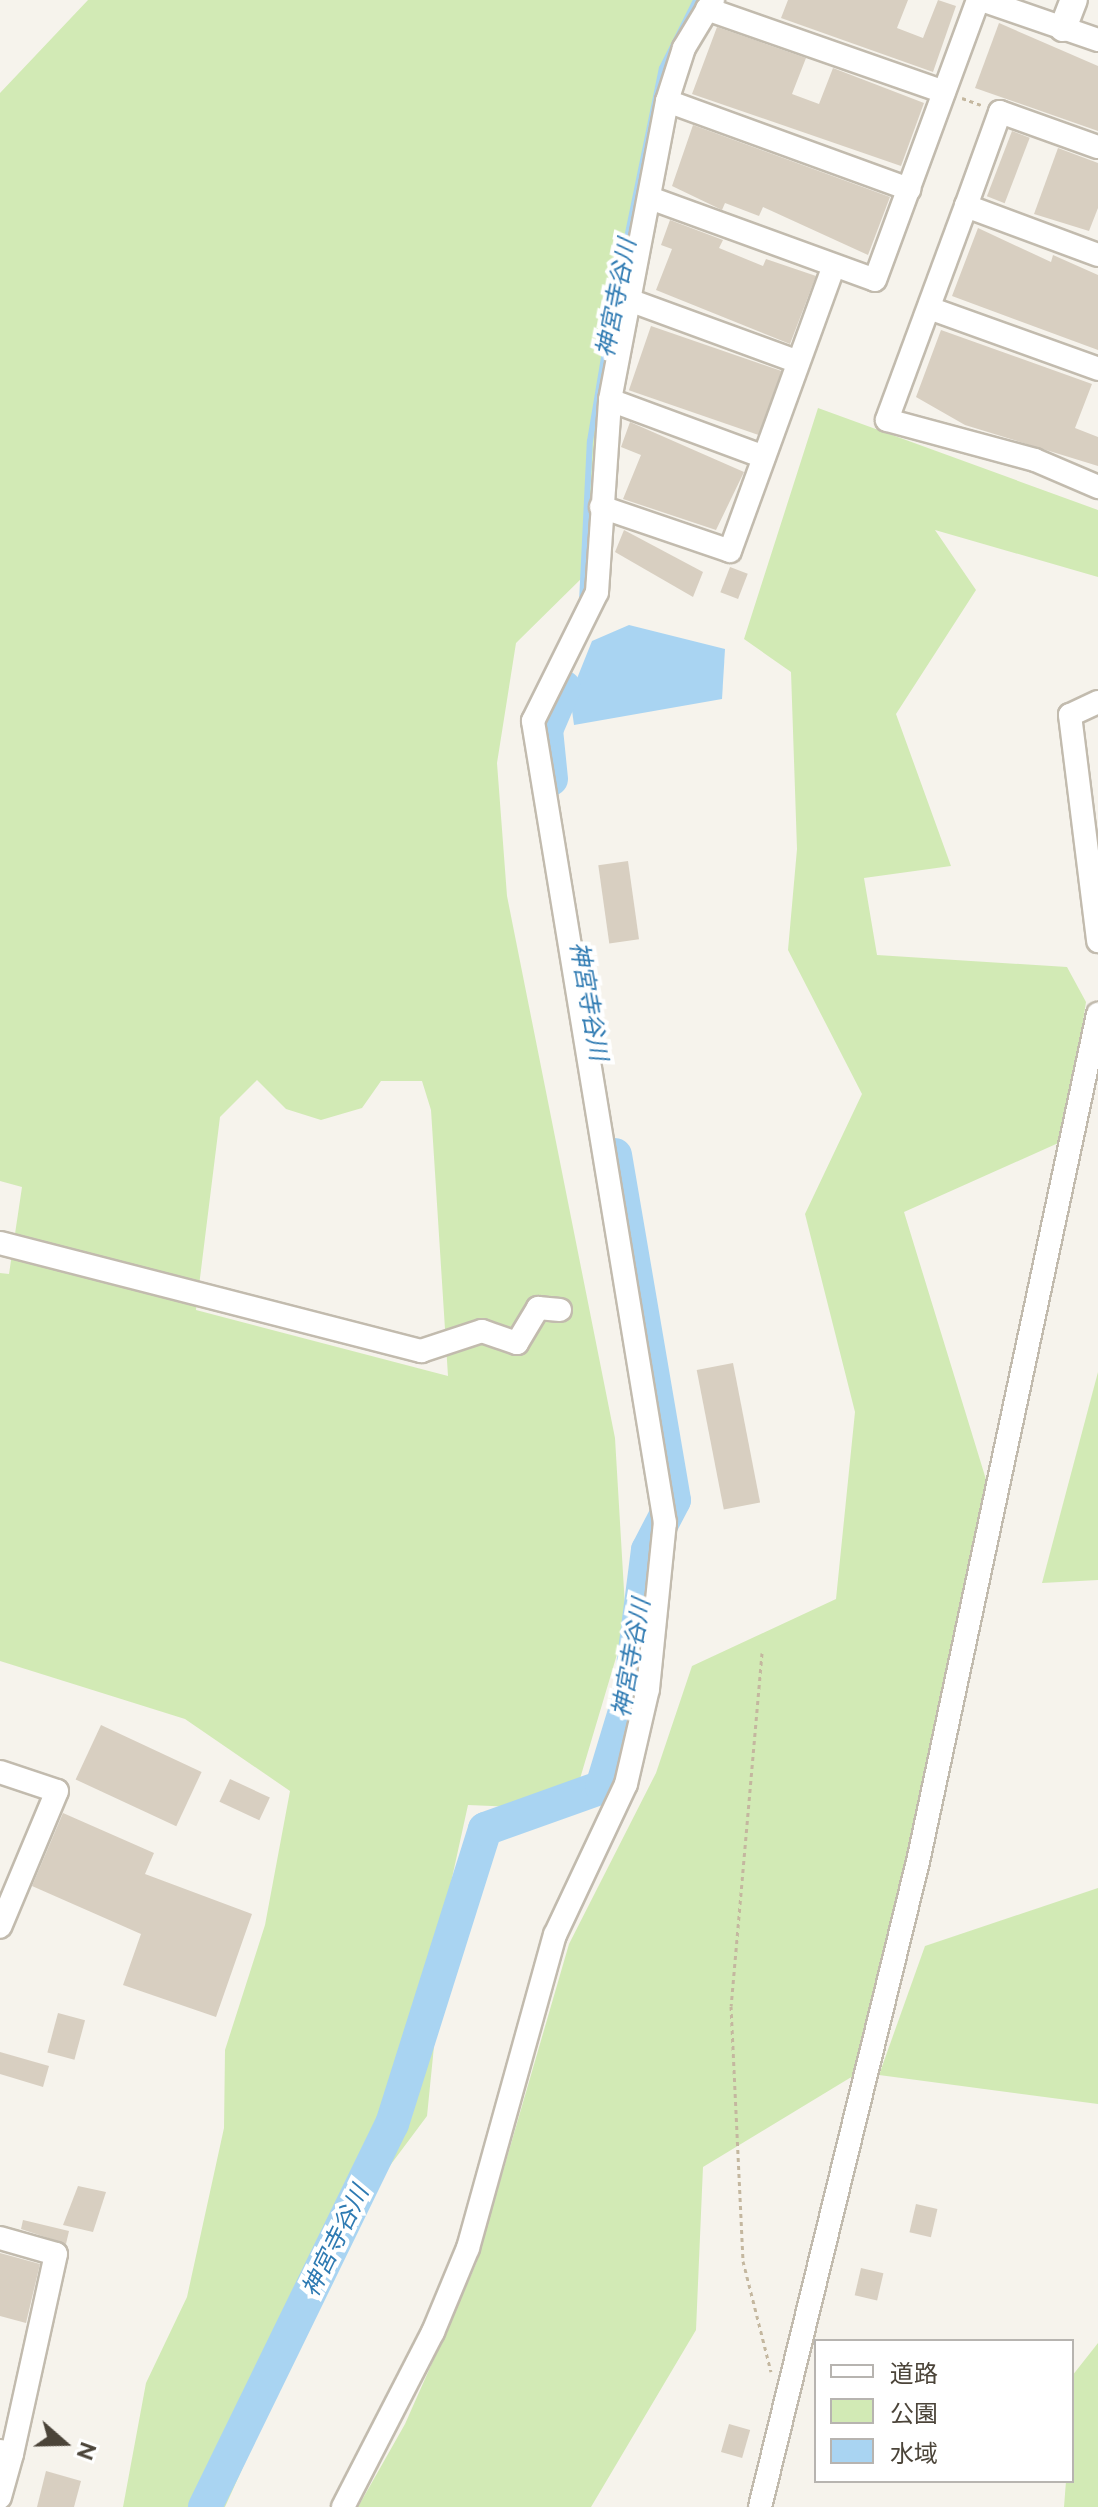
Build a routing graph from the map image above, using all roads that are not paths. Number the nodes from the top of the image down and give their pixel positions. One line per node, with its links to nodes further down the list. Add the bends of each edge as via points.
1 (980, 0): 4 (street); 6 (street)
2 (1074, 0): 4 (street)
3 (710, 4): 6 (street); 7 (street)
4 (1063, 28): 5 (street)
5 (1098, 40)
6 (944, 92): 9 (street)
7 (667, 101): 9 (street); 10 (street)
8 (1098, 147): 11 (street, via 1000,112)
9 (909, 189): 13 (street, via 875,280)
10 (650, 198): 13 (street); 14 (street)
11 (966, 206): 12 (street); 15 (street)
12 (1098, 255)
13 (834, 266): 16 (street)
14 (629, 300): 16 (street); 18 (street)
15 (929, 308): 17 (street); 20 (street, via 887,420 1035,460)
16 (798, 362): 19 (street)
17 (1098, 369)
18 (610, 400): 19 (street); 21 (street)
19 (764, 457): 21 (street, via 730,551)
20 (1098, 487)
21 (601, 507): 33 (street, via 592,614 543,694 533,746 666,1554 648,1689 626,1784 555,1935 468,2248 433,2332)
22 (1098, 702): 23 (street, via 1070,715)
23 (1088, 816): 24 (street)
24 (1098, 941)
25 (1098, 1014): 34 (street, via 919,1857)
26 (0, 1243): 27 (street, via 421,1351 482,1331 517,1343 538,1308)
27 (560, 1310)
28 (0, 1772): 29 (street, via 57,1791)
29 (0, 1927)
30 (0, 2238): 31 (street, via 56,2254)
31 (6, 2453): 32 (street)
32 (0, 2497)
33 (343, 2507)
34 (760, 2507)

